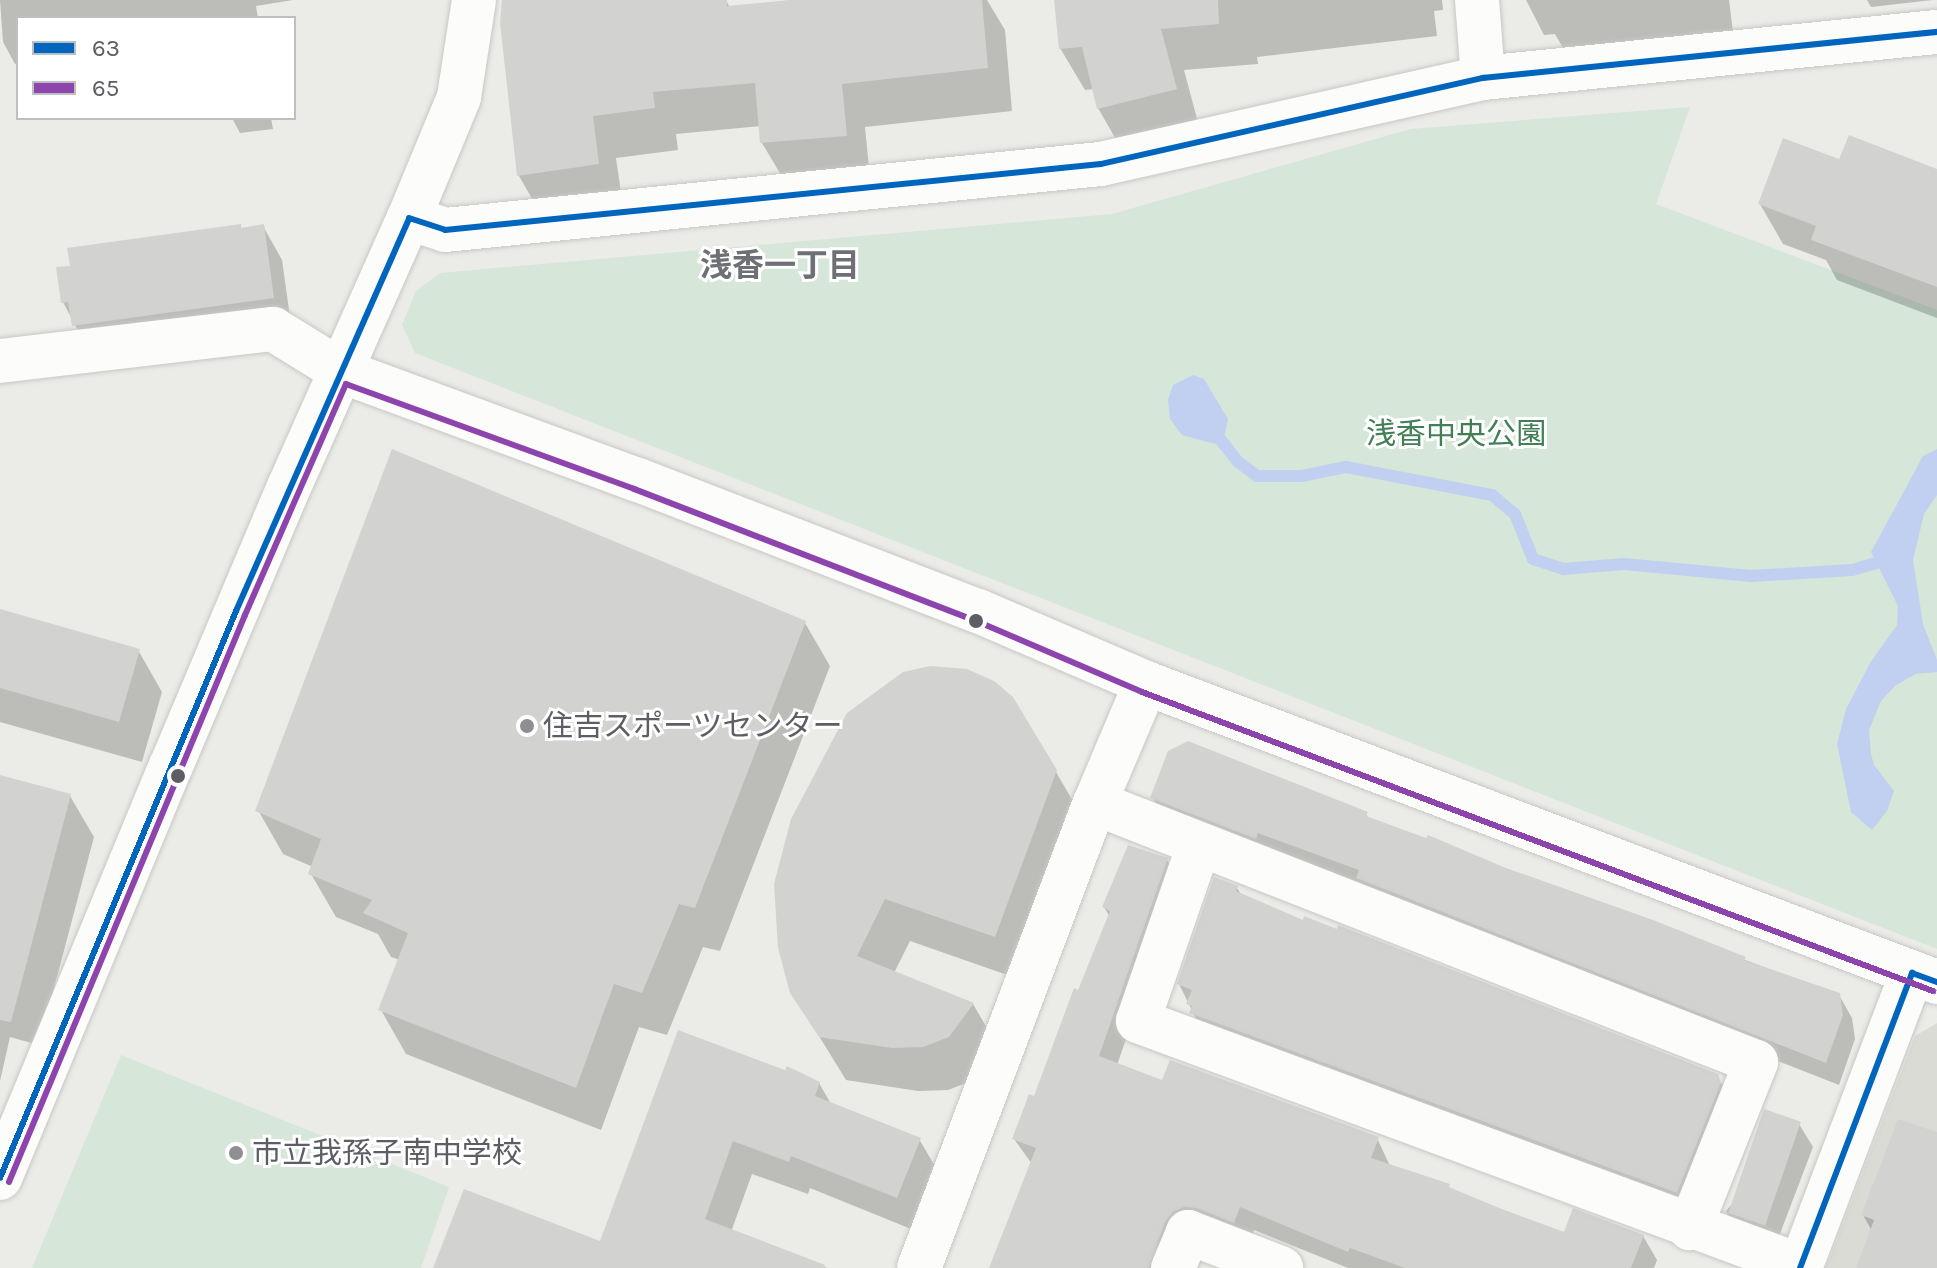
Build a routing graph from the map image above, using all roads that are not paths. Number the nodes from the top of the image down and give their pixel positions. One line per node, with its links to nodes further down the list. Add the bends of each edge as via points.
1 (474, 0): 5 (street, via 459,97)
2 (1477, 0): 4 (street)
3 (1937, 32): 4 (street)
4 (1483, 78): 5 (street, via 1101,164 445,230)
5 (409, 218): 7 (street)
6 (0, 361): 7 (street, via 273,329)
7 (341, 371): 8 (street, via 934,593); 12 (street)
8 (1146, 683): 9 (street); 11 (street)
9 (1095, 803): 10 (street); 15 (street)
10 (1199, 845): 13 (street, via 1138,1021); 13 (street, via 1756,1062)
11 (1924, 978): 14 (street)
12 (0, 1178)
13 (1690, 1228): 14 (street)
14 (1800, 1267)
15 (919, 1268)
16 (1173, 1268): 17 (street, via 1188,1232)
17 (1281, 1268)

